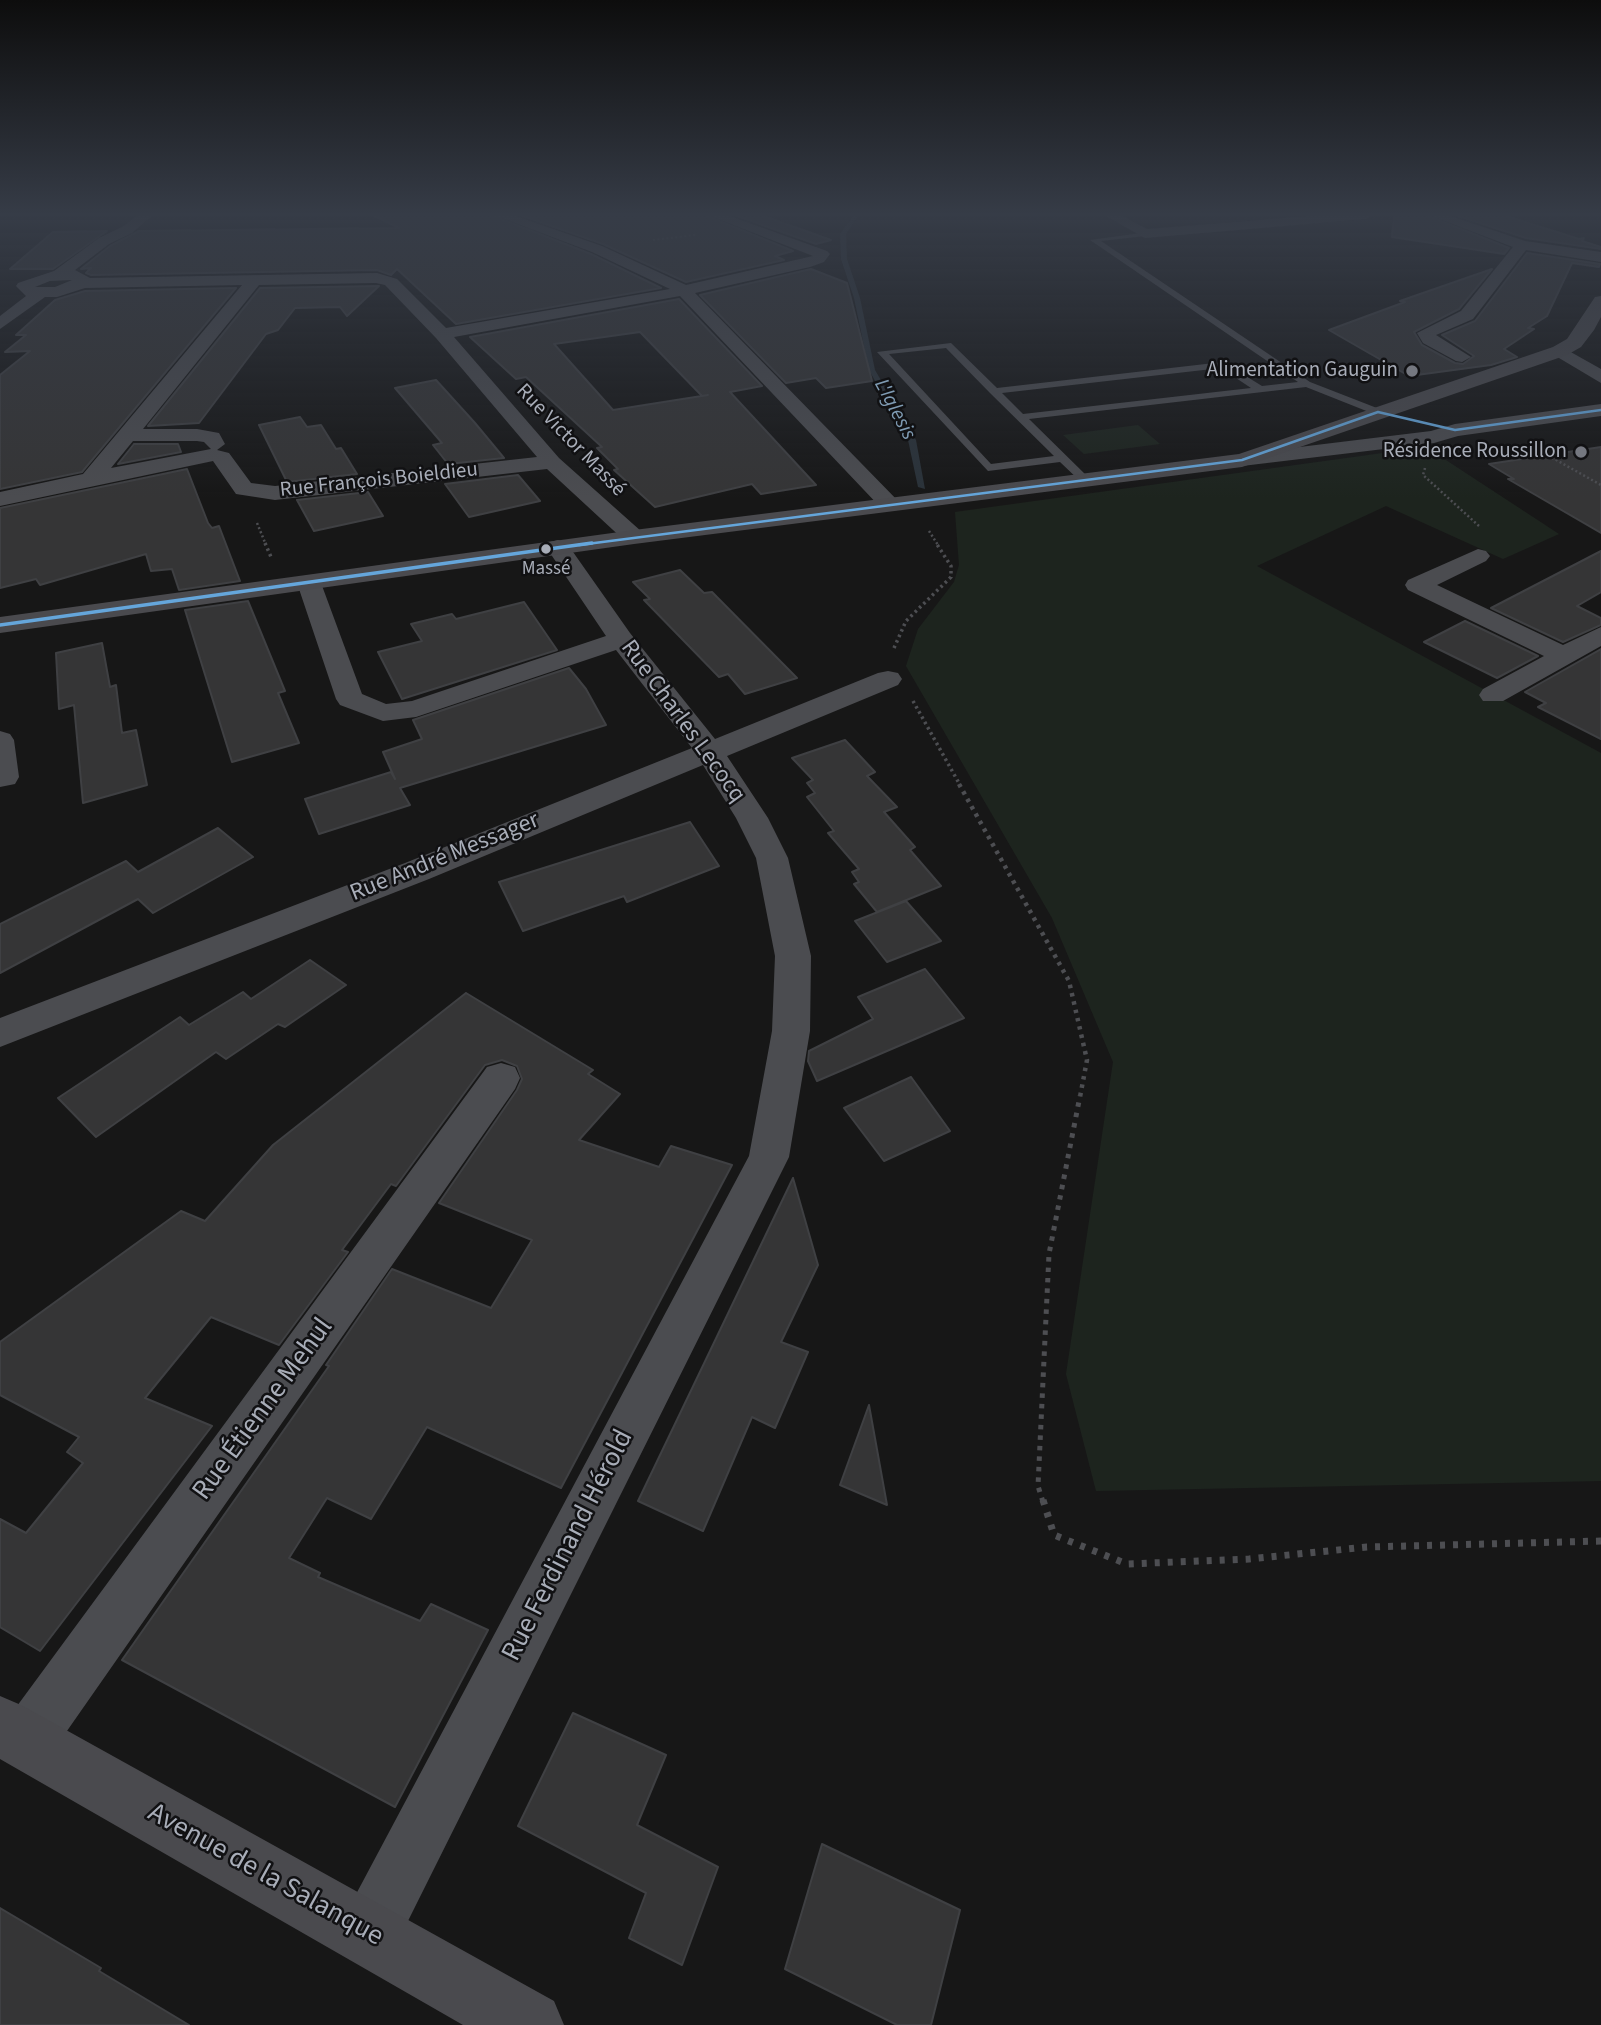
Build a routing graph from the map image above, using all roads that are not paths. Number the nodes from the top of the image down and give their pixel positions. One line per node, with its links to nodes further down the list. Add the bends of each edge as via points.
1 (17, 310): 9 (street)
2 (230, 310): 21 (street)
3 (418, 310): 10 (street, Rue Victor Massé)
4 (590, 310): 10 (street)
5 (702, 310): 29 (street)
6 (1197, 310): 14 (lane)
7 (1471, 310): 12 (street, via 1426,334)
8 (1597, 310): 11 (street, via 1586,330)
9 (0, 324)
10 (442, 334): 25 (street, Rue Victor Massé)
11 (1560, 351): 13 (street); 18 (street)
12 (1462, 357)
13 (1601, 377)
14 (1307, 384): 15 (lane); 18 (lane)
15 (1258, 388): 16 (lane, via 1223,365); 19 (lane)
16 (994, 391): 19 (lane); 23 (lane, via 948,345 882,352 988,468)
17 (1601, 410): 20 (street)
18 (1378, 412): 20 (street); 24 (street)
19 (1021, 417): 23 (lane)
20 (1455, 430): 24 (street, via 1434,437)
21 (126, 435): 22 (street, Rue François Boieldieu, via 212,437); 27 (street)
22 (222, 457): 25 (street, Rue François Boieldieu, via 244,489 275,493); 27 (street, via 187,458)
23 (1062, 458): 26 (lane)
24 (1242, 460): 26 (street)
25 (552, 462): 30 (street, Rue Victor Massé)
26 (1084, 479): 29 (street)
27 (90, 481): 28 (street)
28 (0, 499)
29 (890, 504): 30 (street)
30 (634, 537): 31 (street)
31 (558, 547): 33 (street); 36 (street, Rue Charles Lecocq)
32 (1478, 556): 37 (street, via 1417,585)
33 (296, 585): 34 (street); 36 (street, via 350,699 383,713 416,709)
34 (0, 625)
35 (1601, 635): 37 (street)
36 (621, 639): 41 (street, Rue Charles Lecocq)
37 (1565, 656): 39 (street)
38 (898, 679): 41 (street, Rue André Messager)
39 (1493, 695)
40 (0, 740): 42 (street, via 4,777)
41 (709, 751): 43 (street, Rue André Messager, via 417,871); 45 (street, Rue Charles Lecocq, via 772,858 793,956 791,1031)
42 (0, 778)
43 (0, 1033)
44 (501, 1078): 46 (street, Rue Étienne Mehul)
45 (769, 1157): 47 (street, Rue Ferdinand Hérold)
46 (13, 1734): 47 (street, Avenue de la Salanque)
47 (368, 1935): 48 (street, Avenue de la Salanque)
48 (530, 2025)

